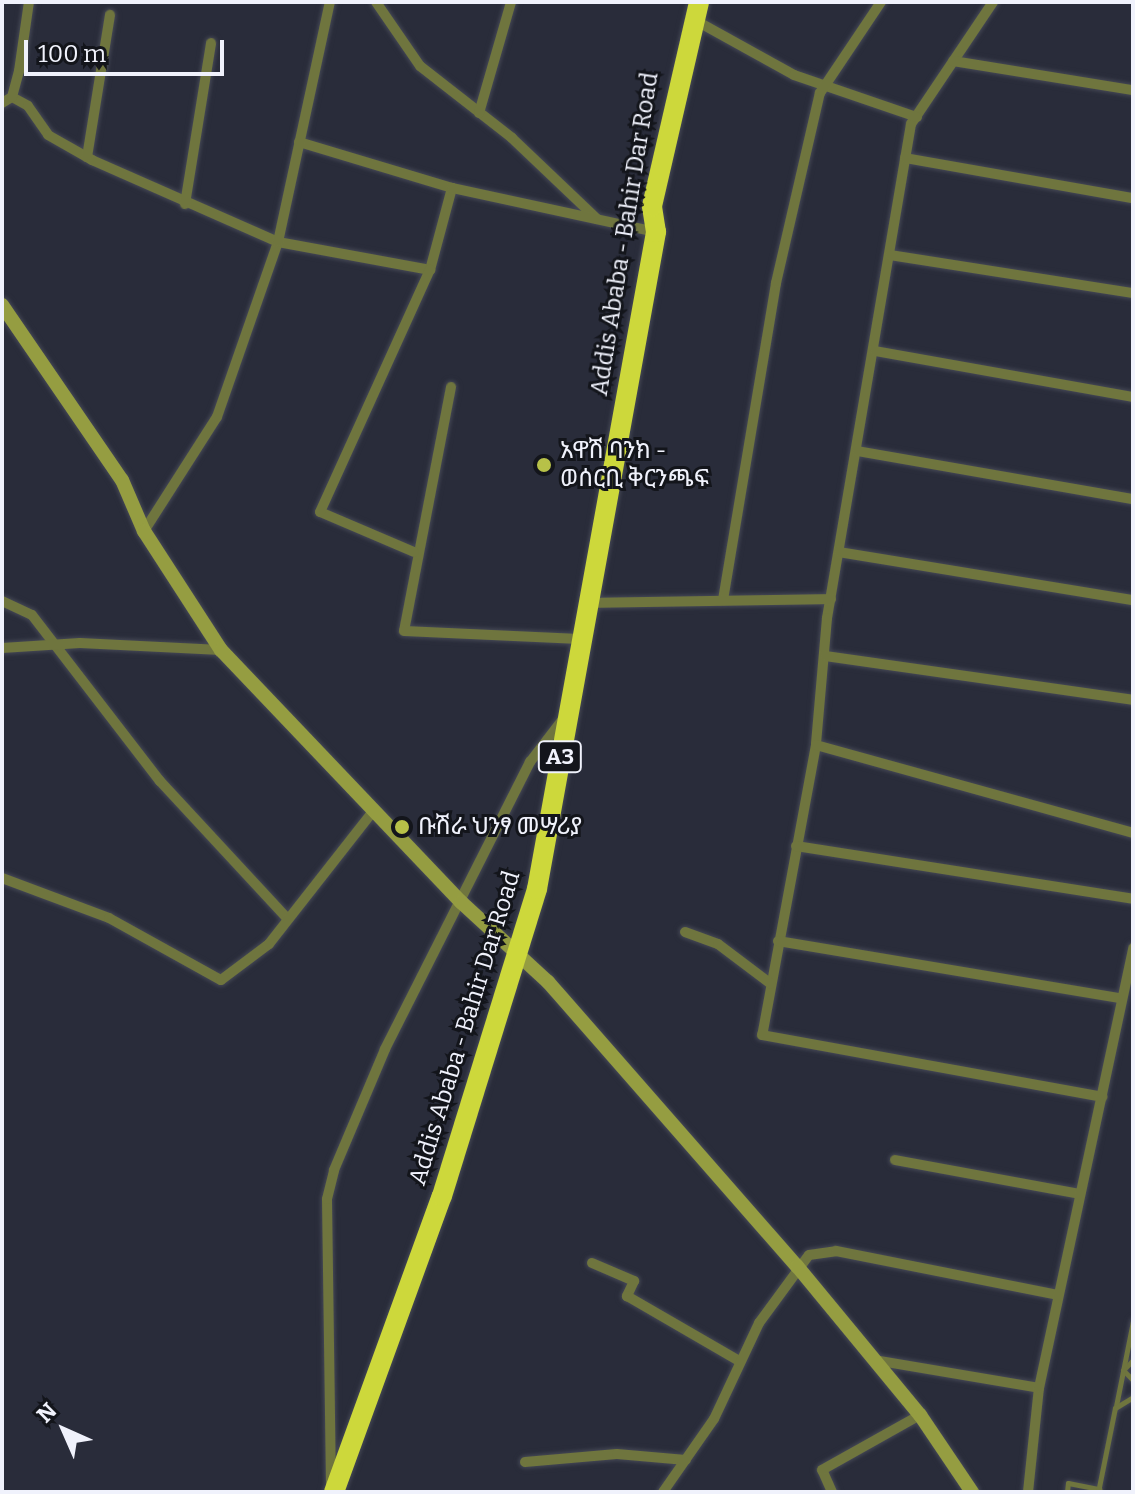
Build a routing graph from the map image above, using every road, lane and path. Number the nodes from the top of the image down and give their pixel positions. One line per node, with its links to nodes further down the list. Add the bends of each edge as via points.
1 (29, 2): 13 (street)
2 (330, 2): 16 (street)
3 (376, 2): 14 (street, via 420,66)
4 (511, 2): 14 (street)
5 (881, 2): 11 (street)
6 (993, 2): 10 (street)
7 (695, 10): 11 (street); 23 (highway, Addis Ababa - Bahir Dar Road / A3, via 652,206)
8 (110, 15): 17 (street)
9 (211, 43): 21 (street)
10 (953, 61): 12 (street); 15 (street)
11 (824, 87): 15 (street); 38 (street, via 776,283)
12 (1133, 90)
13 (7, 100): 17 (street, via 28,106 48,135)
14 (479, 113): 22 (street)
15 (917, 117): 18 (street)
16 (299, 142): 19 (street); 24 (street)
17 (87, 157): 21 (street)
18 (905, 158): 20 (street); 25 (street)
19 (452, 188): 22 (street); 26 (street)
20 (1133, 198)
21 (185, 204): 24 (street)
22 (598, 220): 23 (street)
23 (656, 232): 41 (highway, Addis Ababa - Bahir Dar Road / A3)
24 (278, 242): 26 (street); 34 (street, via 217,417)
25 (890, 255): 27 (street); 29 (street)
26 (430, 270): 35 (street, via 320,512)
27 (1133, 293)
28 (2, 305): 34 (street, via 122,480)
29 (875, 351): 31 (street); 32 (street)
30 (451, 387): 35 (street)
31 (1133, 397)
32 (857, 451): 33 (street); 36 (street)
33 (1133, 499)
34 (144, 531): 45 (street)
35 (414, 552): 42 (street, via 404,631)
36 (839, 552): 37 (street); 39 (street)
37 (831, 599): 38 (street); 46 (street)
38 (723, 600): 41 (street)
39 (1133, 600)
40 (2, 601): 43 (street, via 32,615)
41 (586, 603): 42 (highway, Addis Ababa - Bahir Dar Road / A3)
42 (580, 639): 48 (highway, Addis Ababa - Bahir Dar Road / A3)
43 (56, 644): 44 (street); 45 (street); 56 (street, via 160,781)
44 (2, 648)
45 (221, 650): 50 (street)
46 (825, 656): 47 (street); 49 (street)
47 (1133, 700)
48 (567, 714): 55 (street, via 530,762); 60 (highway, Addis Ababa - Bahir Dar Road / A3)
49 (816, 745): 51 (street); 52 (street)
50 (374, 810): 55 (street); 56 (street)
51 (1133, 833)
52 (796, 846): 54 (street); 58 (street)
53 (2, 878): 56 (street, via 109,918 221,980 252,962)
54 (1133, 899)
55 (461, 902): 60 (street); 82 (street, via 385,1049 327,1199)
56 (288, 919)
57 (685, 932): 61 (street, via 718,944)
58 (778, 941): 61 (street); 62 (street)
59 (1133, 948): 62 (street)
60 (520, 951): 67 (street); 82 (highway, Addis Ababa - Bahir Dar Road / A3, via 442,1196)
61 (771, 984): 63 (street, via 762,1035)
62 (1118, 998): 63 (street)
63 (1102, 1097): 65 (street)
64 (895, 1160): 65 (street)
65 (1080, 1194): 68 (street)
66 (592, 1263): 72 (street, via 634,1281 627,1296)
67 (797, 1266): 68 (street, via 809,1255 836,1251); 70 (street); 72 (street)
68 (1058, 1295): 75 (street)
69 (1133, 1321): 73 (lane)
70 (872, 1360): 75 (street); 78 (street)
71 (1133, 1360): 73 (lane)
72 (739, 1361): 79 (street, via 714,1419)
73 (1123, 1370): 74 (lane); 77 (lane)
74 (1133, 1380)
75 (1039, 1388): 86 (street)
76 (1133, 1397): 77 (lane)
77 (1115, 1408): 81 (lane)
78 (920, 1415): 84 (street, via 822,1470); 85 (street)
79 (686, 1460): 80 (street, via 617,1454); 83 (street)
80 (525, 1462)
81 (1098, 1490): 87 (lane, via 1068,1483)
82 (332, 1492)
83 (663, 1492)
84 (832, 1492)
85 (972, 1492)
86 (1028, 1492)
87 (1067, 1492)

